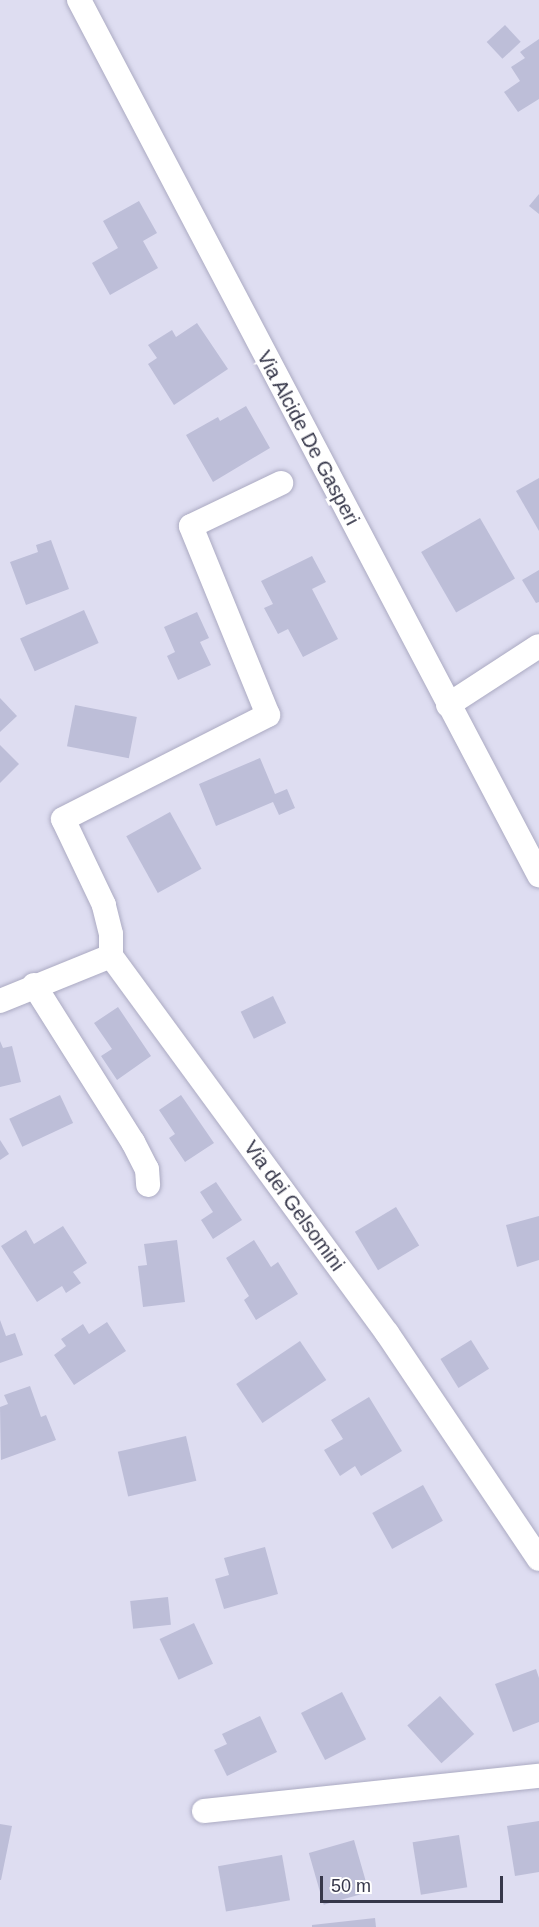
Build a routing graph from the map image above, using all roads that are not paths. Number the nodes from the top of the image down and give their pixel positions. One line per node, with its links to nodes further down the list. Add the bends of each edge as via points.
1 (79, 0): 4 (street, Via Alcide De Gasperi)
2 (281, 483): 6 (street, via 191,526 268,715 63,819 104,905)
3 (539, 645): 4 (street)
4 (448, 705): 5 (street, Via Alcide De Gasperi)
5 (539, 876)
6 (111, 956): 7 (street); 10 (street, Via dei Gelsomini, via 387,1333)
7 (34, 985): 8 (street); 9 (street, via 133,1142 147,1168)
8 (0, 1001)
9 (148, 1185)
10 (539, 1559)
11 (539, 1776): 12 (street)
12 (204, 1811)

